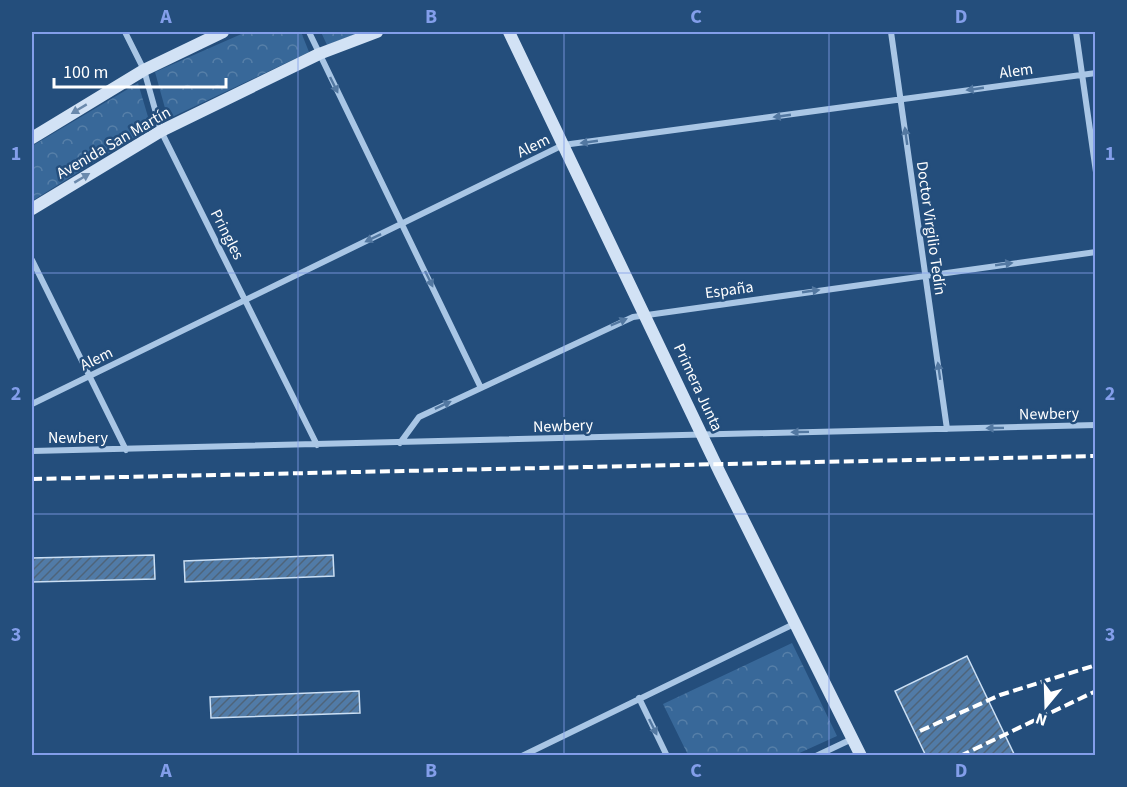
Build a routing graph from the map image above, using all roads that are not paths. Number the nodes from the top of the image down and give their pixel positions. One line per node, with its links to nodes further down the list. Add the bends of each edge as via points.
1 (125, 32): 9 (street, Pringles)
2 (223, 32): 9 (main road)
3 (309, 32): 8 (street)
4 (376, 32): 8 (main road, Avenida San Martín)
5 (509, 32): 15 (main road, Primera Junta)
6 (891, 32): 12 (street, Doctor Virgilio Tedín)
7 (1076, 32): 11 (street)
8 (319, 54): 13 (main road, Avenida San Martín); 18 (street, one-way to 18)
9 (144, 70): 13 (street, Pringles); 14 (main road, one-way to 14)
10 (1095, 73): 11 (street, Alem)
11 (1082, 74): 12 (street, Alem, one-way to 12); 16 (street)
12 (901, 100): 15 (street, Alem, one-way to 15); 21 (street, Doctor Virgilio Tedín, one-way to 12)
13 (161, 131): 17 (main road, Avenida San Martín, one-way to 13); 22 (street, Pringles)
14 (32, 138)
15 (563, 145): 18 (street, Alem); 23 (main road, Primera Junta)
16 (1095, 172)
17 (32, 208)
18 (402, 224): 22 (street, Alem, one-way to 22); 25 (street, one-way to 25)
19 (1095, 252): 21 (street, España, one-way to 19)
20 (32, 260): 24 (street)
21 (925, 275): 23 (street, España, one-way to 21); 28 (street, Doctor Virgilio Tedín, one-way to 21)
22 (247, 300): 24 (street, Alem); 31 (street, Pringles)
23 (646, 314): 25 (street, España, one-way to 23, via 623,319); 29 (main road, Primera Junta)
24 (91, 376): 26 (street, Alem); 32 (street)
25 (481, 387): 30 (street, España, one-way to 25, via 418,417)
26 (32, 404)
27 (1095, 425): 28 (street, Newbery, one-way to 28)
28 (947, 429): 29 (street, Newbery, one-way to 29)
29 (703, 434): 30 (street, Newbery); 34 (main road, Primera Junta)
30 (400, 443): 31 (street, Newbery)
31 (317, 444): 32 (street, Newbery)
32 (126, 450): 33 (street, Newbery)
33 (32, 451)
34 (797, 623): 35 (street); 36 (main road, Primera Junta)
35 (639, 698): 37 (street); 38 (street, one-way to 38)
36 (853, 738): 39 (street); 40 (main road, Primera Junta)
37 (522, 756)
38 (667, 756)
39 (816, 756)
40 (861, 756)

